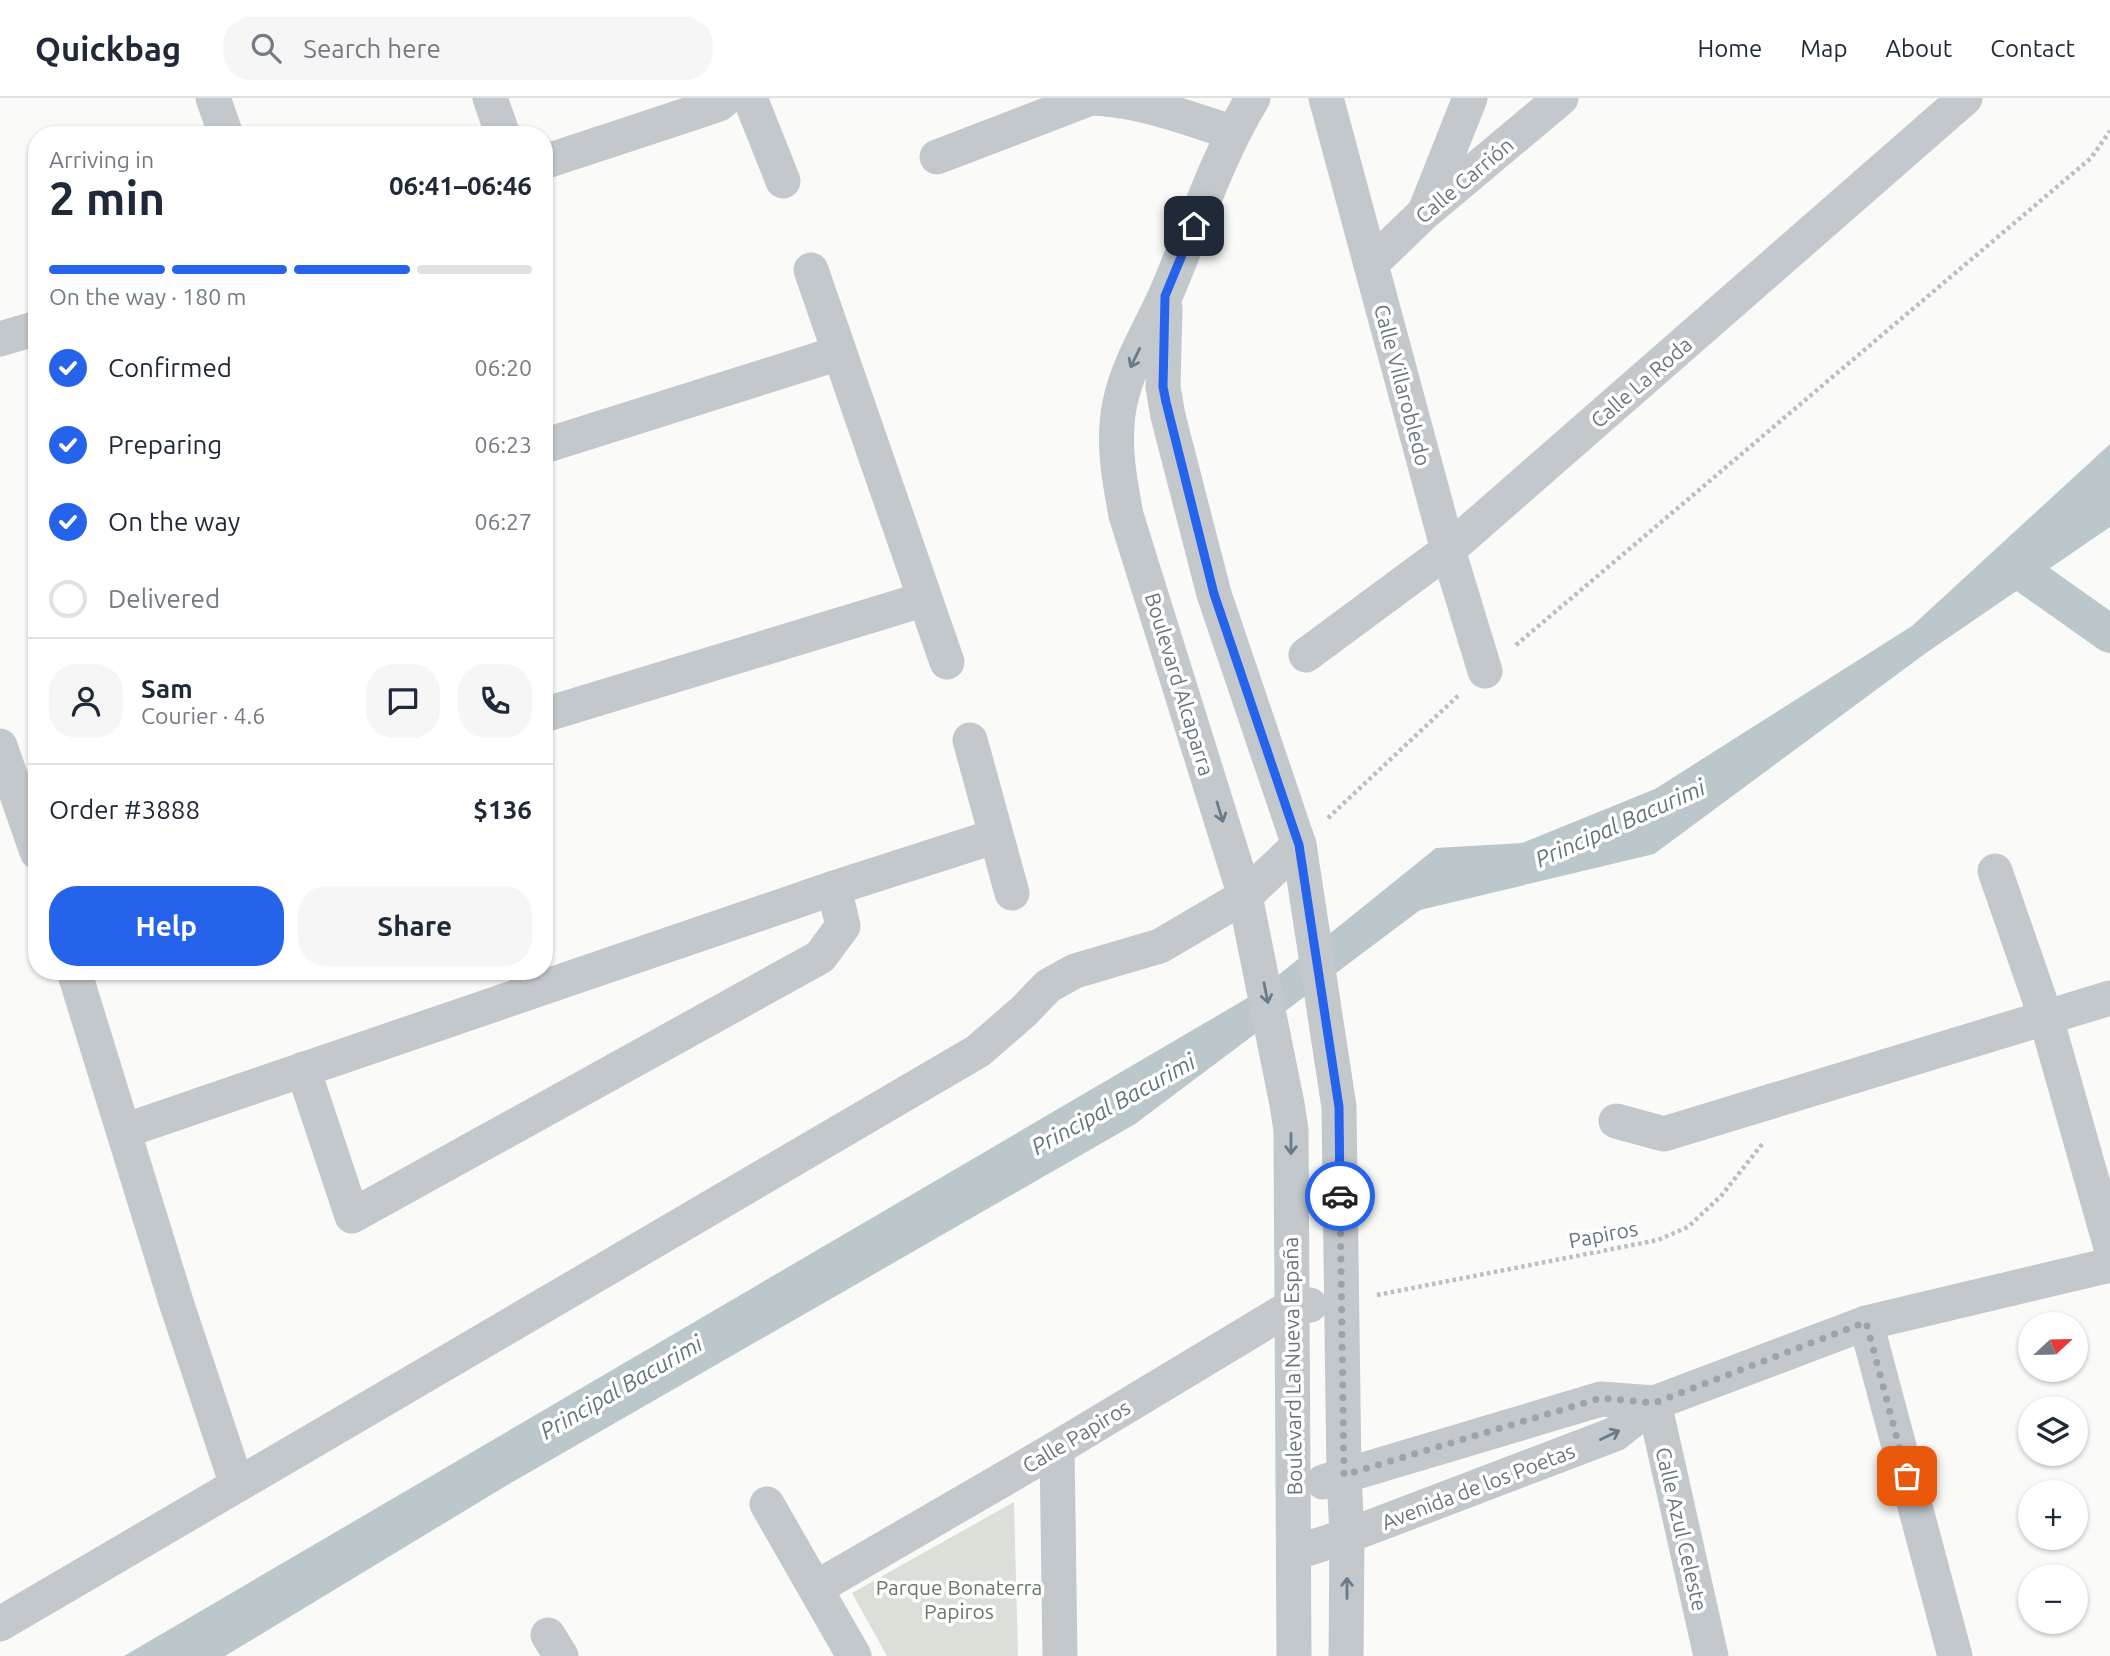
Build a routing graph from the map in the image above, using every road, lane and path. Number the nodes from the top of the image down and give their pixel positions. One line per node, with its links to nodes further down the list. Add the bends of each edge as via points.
1 (213, 98): 10 (street)
2 (490, 98): 11 (street)
3 (726, 98): 15 (street)
4 (750, 98): 16 (street)
5 (1253, 98): 13 (street, Boulevard Alcaparra)
6 (1326, 98): 18 (street, Calle Villarobledo)
7 (1470, 98): 17 (street)
8 (1561, 98): 17 (street, Calle Carrión)
9 (1965, 98): 25 (street, Calle La Roda)
10 (223, 126)
11 (500, 126)
12 (2110, 131): 29 (path, via 2091,158)
13 (1232, 132): 14 (street, via 1135,103 1091,98); 20 (street, Boulevard Alcaparra)
14 (937, 158)
15 (553, 159)
16 (783, 181)
17 (1424, 213): 18 (street, Calle Carrión)
18 (1371, 264): 25 (street, Calle Villarobledo)
19 (811, 270): 23 (street)
20 (1165, 296): 35 (street, Boulevard Alcaparra, via 1163,387 1168,416 1214,594); 39 (street, Boulevard Alcaparra, one-way to 39, via 1127,376 1119,404 1117,470 1126,514)
21 (28, 331): 22 (street)
22 (0, 339)
23 (839, 353): 24 (street); 26 (street)
24 (553, 443)
25 (1448, 550): 27 (street, Calle La Roda); 29 (street, Calle Villarobledo)
26 (925, 599): 28 (street); 30 (street)
27 (1307, 655)
28 (947, 662)
29 (1485, 671): 35 (path)
30 (553, 712)
31 (970, 740): 34 (street)
32 (0, 746): 33 (street)
33 (28, 826)
34 (996, 836): 37 (street); 38 (street)
35 (1299, 845): 39 (street); 50 (street, Boulevard Alcaparra, via 1339,1107)
36 (1995, 871): 42 (street)
37 (834, 888): 43 (street); 43 (street, via 843,926 820,957 352,1216)
38 (1012, 893)
39 (1249, 911): 44 (street, Boulevard Alcaparra, one-way to 44); 56 (street, via 1160,946 1075,971 1048,986 978,1051)
40 (77, 980): 46 (street)
41 (2110, 998): 42 (street)
42 (2046, 1018): 45 (street, via 1664,1133); 48 (street)
43 (303, 1069): 46 (street)
44 (1283, 1077): 51 (street, Boulevard La Nueva España, one-way to 51, via 1291,1130)
45 (1616, 1121)
46 (124, 1131): 56 (street)
47 (1769, 1136): 50 (path, Papiros, via 1721,1196 1688,1227 1658,1240)
48 (2110, 1244)
49 (2110, 1265): 52 (street, Avenida de los Poetas)
50 (1342, 1302): 51 (street, Calle Papiros); 55 (street)
51 (1291, 1307): 54 (street, Calle Papiros); 57 (street, Boulevard La Nueva España)
52 (1866, 1322): 53 (street, Avenida de los Poetas); 68 (street)
53 (1654, 1403): 55 (street, Avenida de los Poetas, via 1601,1398); 59 (street, Avenida de los Poetas, one-way to 53, via 1615,1434); 67 (street, Calle Azul Celeste)
54 (1057, 1448): 61 (street, Calle Papiros); 64 (street)
55 (1344, 1475): 57 (street, Avenida de los Poetas); 59 (street)
56 (237, 1485): 62 (street)
57 (1294, 1492): 60 (street, Boulevard La Nueva España)
58 (767, 1504): 61 (street)
59 (1347, 1536): 60 (street, Avenida de los Poetas); 66 (street, one-way to 59)
60 (1294, 1553): 65 (street, Boulevard La Nueva España)
61 (816, 1588): 63 (street)
62 (0, 1623)
63 (854, 1656)
64 (1060, 1656)
65 (1294, 1656)
66 (1346, 1656)
67 (1711, 1656)
68 (1955, 1656)

